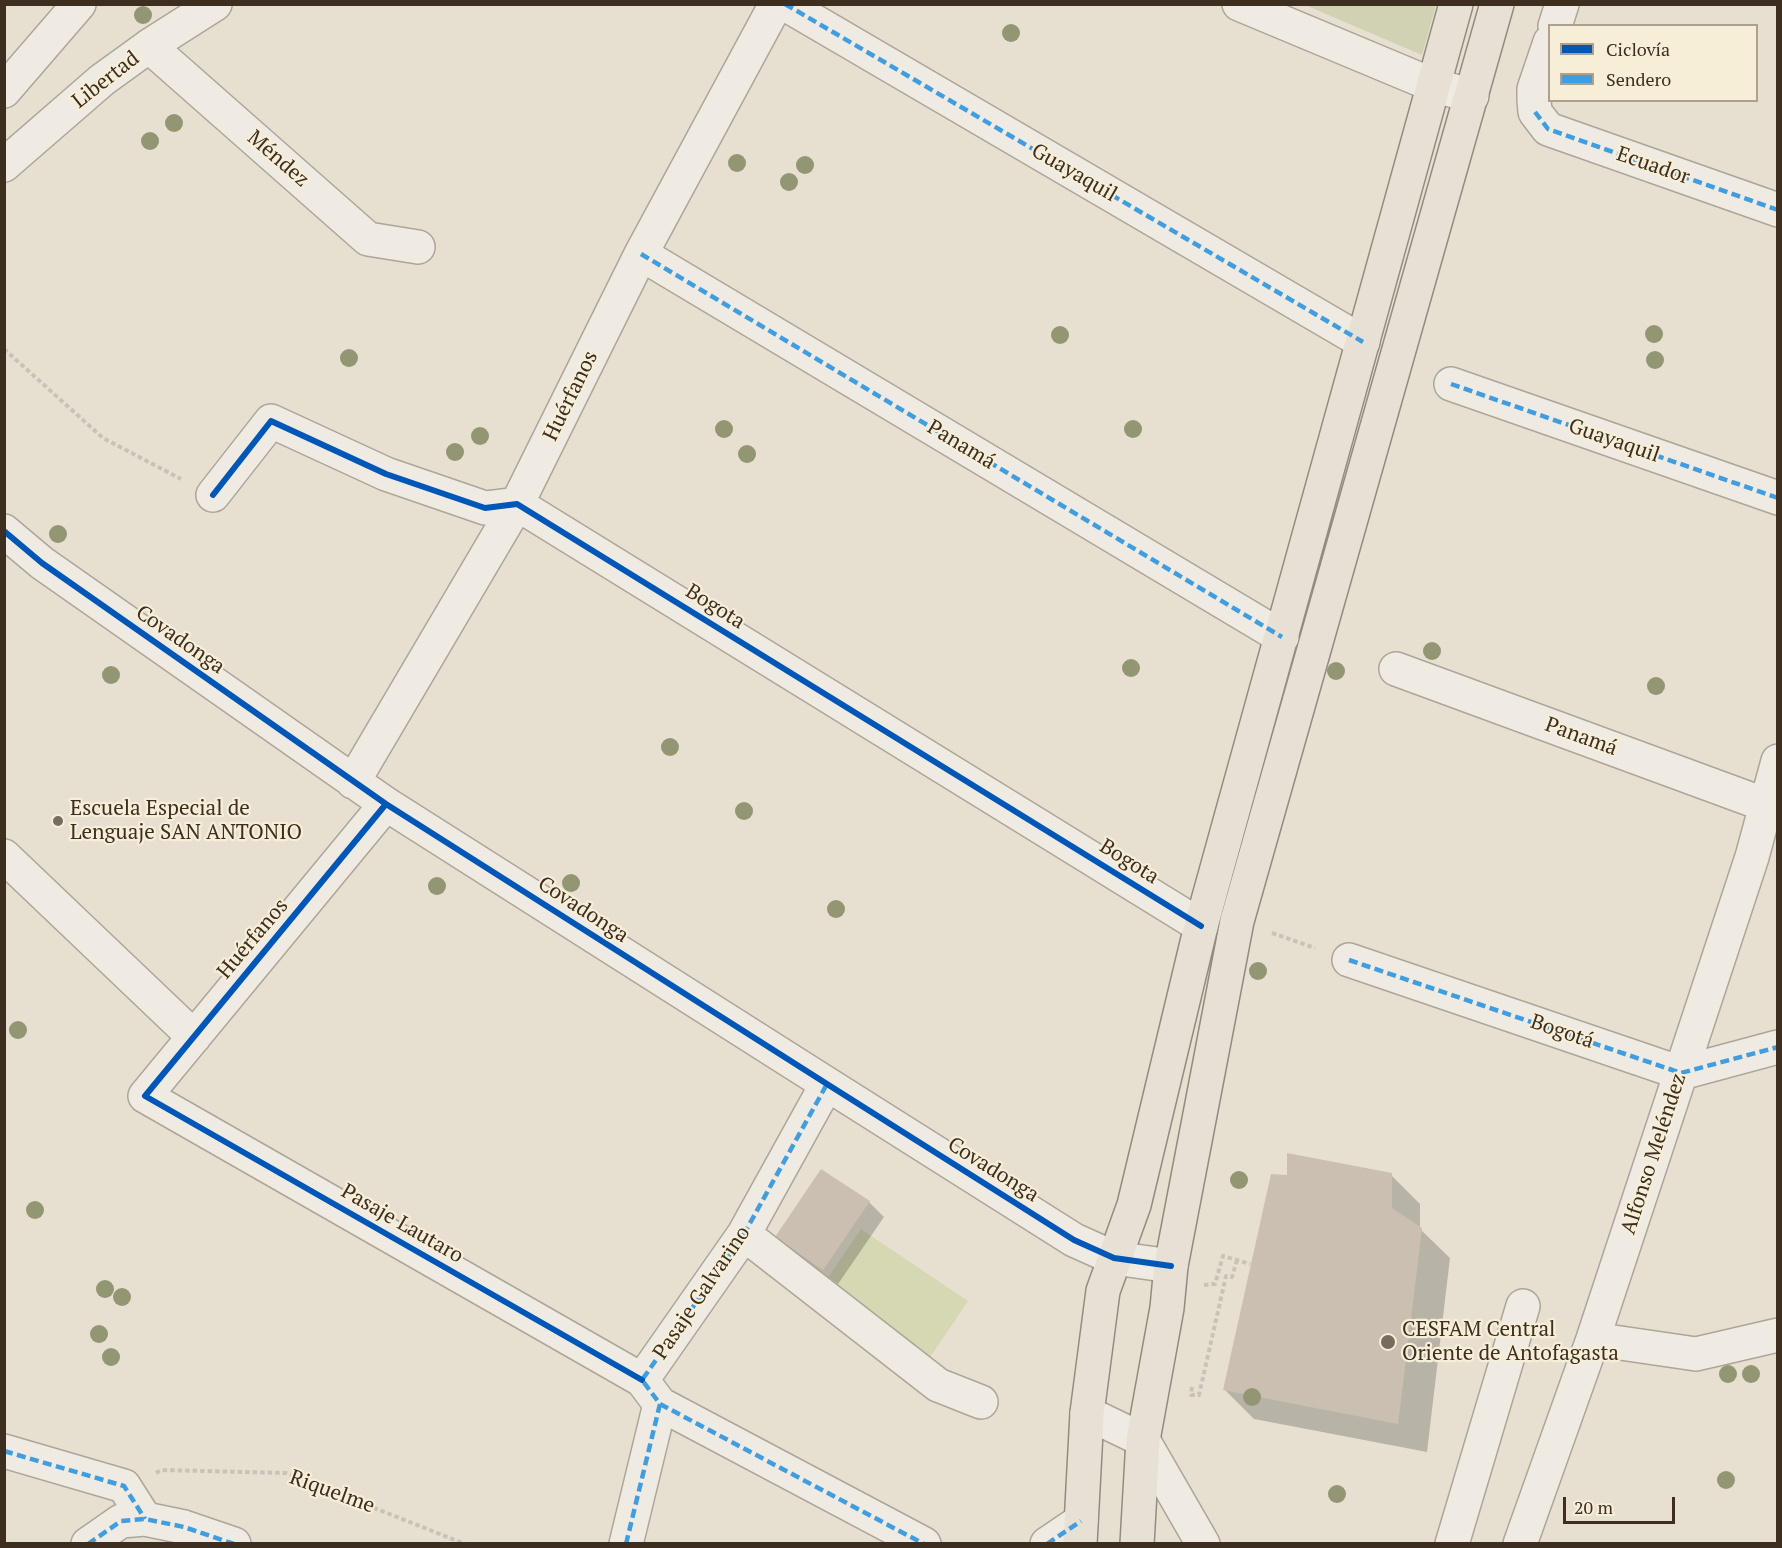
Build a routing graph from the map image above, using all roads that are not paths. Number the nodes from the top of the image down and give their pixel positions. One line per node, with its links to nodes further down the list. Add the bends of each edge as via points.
1 (79, 4): 13 (street)
2 (215, 4): 10 (street, Libertad)
3 (776, 4): 18 (street, Huérfanos)
4 (785, 4): 19 (street, Guayaquil)
5 (1239, 4): 12 (street)
6 (1456, 4): 12 (main road)
7 (1497, 4): 14 (main road)
8 (1562, 4): 9 (street)
9 (1556, 24)
10 (149, 46): 15 (street, Libertad, via 102,80); 17 (street, Méndez, via 368,239)
11 (1548, 48): 16 (street, Ecuador, via 1534,89 1535,112 1548,129)
12 (1433, 86): 14 (street); 19 (main road)
13 (4, 91)
14 (1472, 96): 41 (main road, via 1237,921)
15 (4, 165)
16 (1778, 210)
17 (418, 247)
18 (641, 254): 23 (street, Huérfanos); 25 (street, Panamá)
19 (1363, 342): 25 (main road)
20 (1451, 384): 22 (street, Guayaquil)
21 (213, 495): 23 (street, via 271,421 386,474 485,508)
22 (1778, 498)
23 (517, 504): 28 (street, Huérfanos); 32 (street, Bogota)
24 (4, 531): 28 (street, Covadonga, via 42,563)
25 (1281, 637): 32 (main road)
26 (1396, 669): 30 (street, Panamá)
27 (1778, 761): 30 (street, Alfonso Meléndez)
28 (353, 782): 29 (street, Covadonga)
29 (386, 804): 34 (street, Huérfanos); 37 (street, Covadonga)
30 (1766, 805): 36 (street, Alfonso Meléndez)
31 (4, 856): 34 (street)
32 (1201, 926): 40 (main road, via 1134,1205)
33 (1349, 960): 36 (street, Bogotá)
34 (194, 1037): 38 (street, Huérfanos)
35 (1778, 1047): 36 (street)
36 (1681, 1073): 44 (street, Alfonso Meléndez)
37 (826, 1084): 39 (street, Pasaje Galvarino); 40 (street, Covadonga, via 1074,1240)
38 (145, 1096): 45 (street, Pasaje Lautaro)
39 (744, 1234): 45 (street, Pasaje Galvarino); 46 (street, via 938,1385)
40 (1114, 1257): 41 (street, Covadonga); 47 (main road, via 1103,1291)
41 (1171, 1266): 48 (main road)
42 (1523, 1306): 59 (street)
43 (1778, 1335): 44 (street, via 1696,1354)
44 (1593, 1339): 60 (street, Alfonso Meléndez)
45 (651, 1392): 54 (street, Pasaje Galvarino); 55 (street, Pasaje Lautaro)
46 (981, 1402)
47 (1087, 1413): 48 (street); 51 (main road)
48 (1143, 1440): 57 (main road); 58 (street)
49 (4, 1451): 50 (street, via 123,1486)
50 (145, 1519): 52 (street, via 121,1521); 53 (street)
51 (1080, 1532): 56 (street)
52 (88, 1544)
53 (234, 1544)
54 (626, 1544)
55 (924, 1544)
56 (1047, 1544)
57 (1137, 1544)
58 (1203, 1544)
59 (1452, 1544)
60 (1520, 1544)

